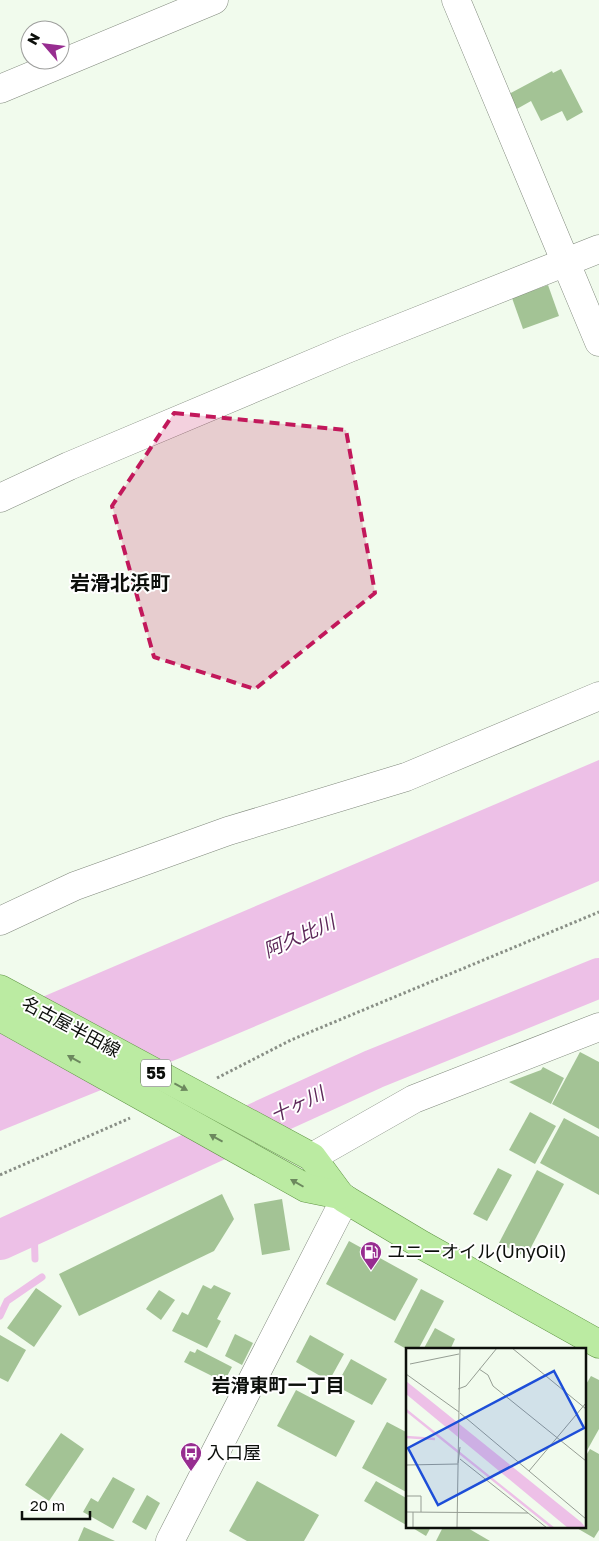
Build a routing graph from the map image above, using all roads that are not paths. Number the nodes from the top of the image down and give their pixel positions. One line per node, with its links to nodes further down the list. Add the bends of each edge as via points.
1 (214, 0): 3 (street)
2 (456, 0): 5 (street)
3 (0, 89)
4 (599, 250): 5 (street)
5 (567, 263): 6 (street); 7 (street, via 347,349)
6 (599, 342)
7 (0, 498)
8 (599, 696): 9 (street, via 406,778 228,831 74,886)
9 (0, 921)
10 (0, 989): 13 (main road, 名古屋半田線 / 55, one-way to 13)
11 (0, 1017): 14 (main road, 名古屋半田線 / 55, one-way to 11, via 306,1188)
12 (599, 1027): 13 (street, via 414,1099)
13 (312, 1158): 14 (main road, 名古屋半田線 / 55)
14 (342, 1197): 15 (main road, 名古屋半田線 / 55); 16 (street)
15 (599, 1344)
16 (170, 1541)

